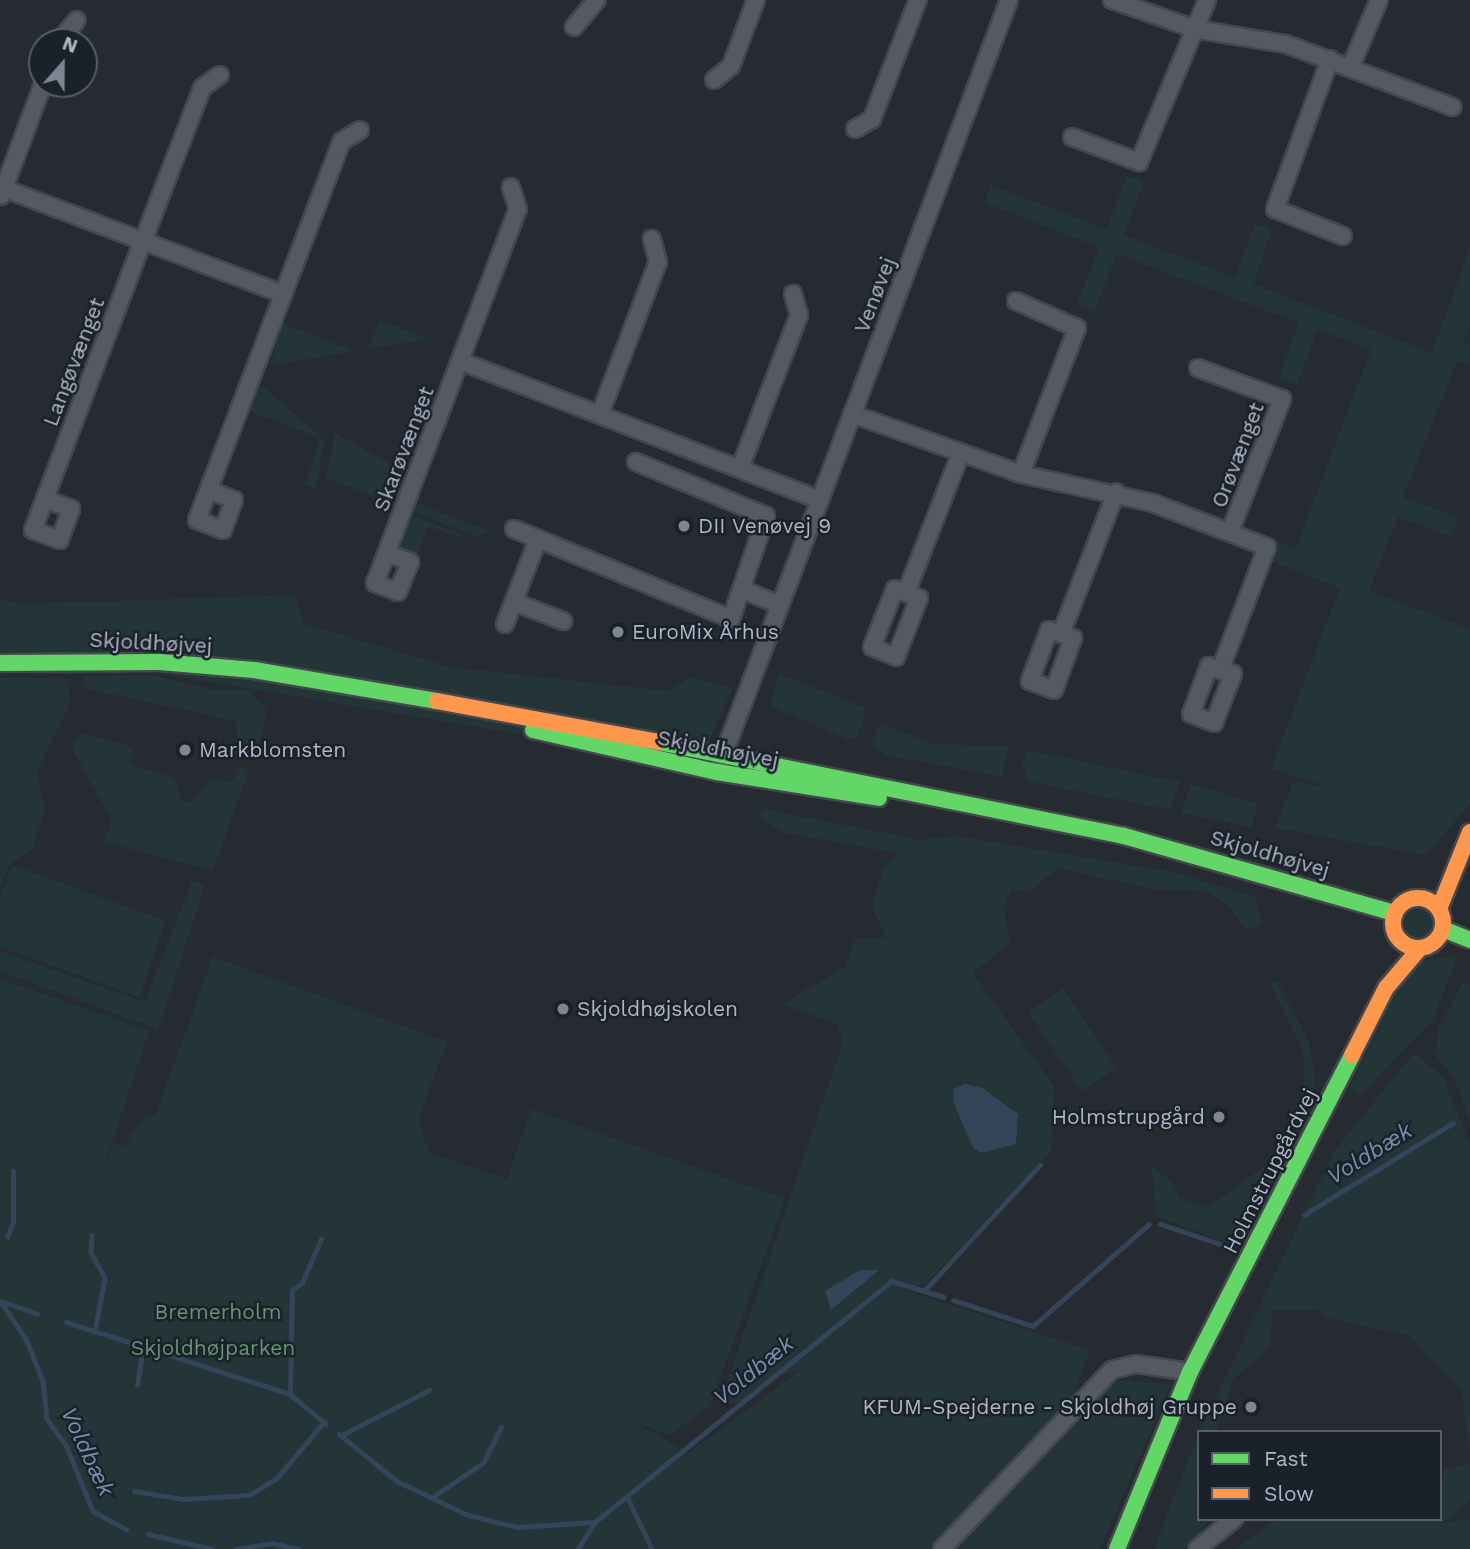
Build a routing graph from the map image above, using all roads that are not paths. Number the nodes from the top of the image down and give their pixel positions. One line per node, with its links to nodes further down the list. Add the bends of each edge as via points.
1 (597, 0): 9 (street)
2 (756, 0): 15 (street, via 732,66)
3 (918, 0): 18 (street, via 872,119)
4 (1009, 0): 32 (street, Venøvej)
5 (1112, 0): 11 (street)
6 (1207, 0): 11 (street)
7 (1379, 0): 13 (street)
8 (77, 20): 10 (street)
9 (574, 27)
10 (70, 28)
11 (1195, 29): 12 (street); 20 (street, via 1139,162)
12 (1330, 59): 13 (street); 23 (street, via 1275,209)
13 (1351, 66): 17 (street)
14 (220, 75): 25 (street, Langøvænget, via 202,88)
15 (714, 80)
16 (38, 98): 22 (street)
17 (1453, 107)
18 (855, 129)
19 (360, 130): 26 (street, via 342,141)
20 (1072, 137)
21 (511, 187): 29 (street, Skarøvænget, via 518,209)
22 (1, 191): 25 (street)
23 (1343, 236)
24 (652, 239): 31 (street, via 658,262)
25 (143, 241): 26 (street); 39 (street, Langøvænget)
26 (283, 294): 37 (street)
27 (793, 294): 35 (street, via 799,315)
28 (1016, 301): 36 (street, via 1077,328)
29 (460, 361): 31 (street); 44 (street, Skarøvænget)
30 (1198, 368): 42 (street, Orøvænget, via 1282,399)
31 (600, 414): 35 (street)
32 (852, 414): 33 (street, Orøvænget); 40 (street, Venøvej)
33 (960, 455): 36 (street, Orøvænget); 46 (street)
34 (636, 462): 45 (street, via 766,516)
35 (740, 468): 40 (street)
36 (1021, 474): 38 (street, Orøvænget)
37 (209, 490)
38 (1116, 492): 42 (street, Orøvænget); 51 (street)
39 (45, 499)
40 (820, 500): 48 (street, Venøvej)
41 (514, 529): 43 (street)
42 (1230, 532): 53 (street, Orøvænget, via 1267,547)
43 (538, 539): 45 (street, via 731,619); 47 (street)
44 (387, 553)
45 (743, 590): 48 (street)
46 (906, 593)
47 (514, 601): 49 (street); 50 (street)
48 (780, 605): 55 (street, Venøvej)
49 (563, 621)
50 (505, 624)
51 (1061, 634)
52 (0, 663): 54 (street, Skjoldhøjvej, via 160,662 254,670)
53 (1220, 670)
54 (423, 700): 55 (street, Skjoldhøjvej); 56 (street, Skjoldhøjvej, via 595,747)
55 (724, 755): 56 (street, Venøvej); 57 (street, Skjoldhøjvej)
56 (718, 772): 57 (street, Skjoldhøjvej)
57 (1010, 813): 62 (street, Skjoldhøjvej, via 1182,851)
58 (1470, 832): 59 (street)
59 (1457, 857): 60 (street); 61 (street)
60 (1421, 898): 61 (street); 62 (street, via 1402,903)
61 (1439, 909): 63 (street)
62 (1395, 913): 64 (street)
63 (1443, 929): 65 (street); 66 (street)
64 (1396, 937): 66 (street); 67 (street, Holmstrupgårdvej)
65 (1470, 940)
66 (1420, 948): 67 (street, Holmstrupgårdvej)
67 (1386, 988): 68 (street, Holmstrupgårdvej)
68 (1190, 1372): 70 (street, via 1136,1364 1112,1370); 71 (street, Holmstrupgårdvej)
69 (1232, 1521): 72 (street)
70 (942, 1549)
71 (1117, 1549)
72 (1198, 1549)

